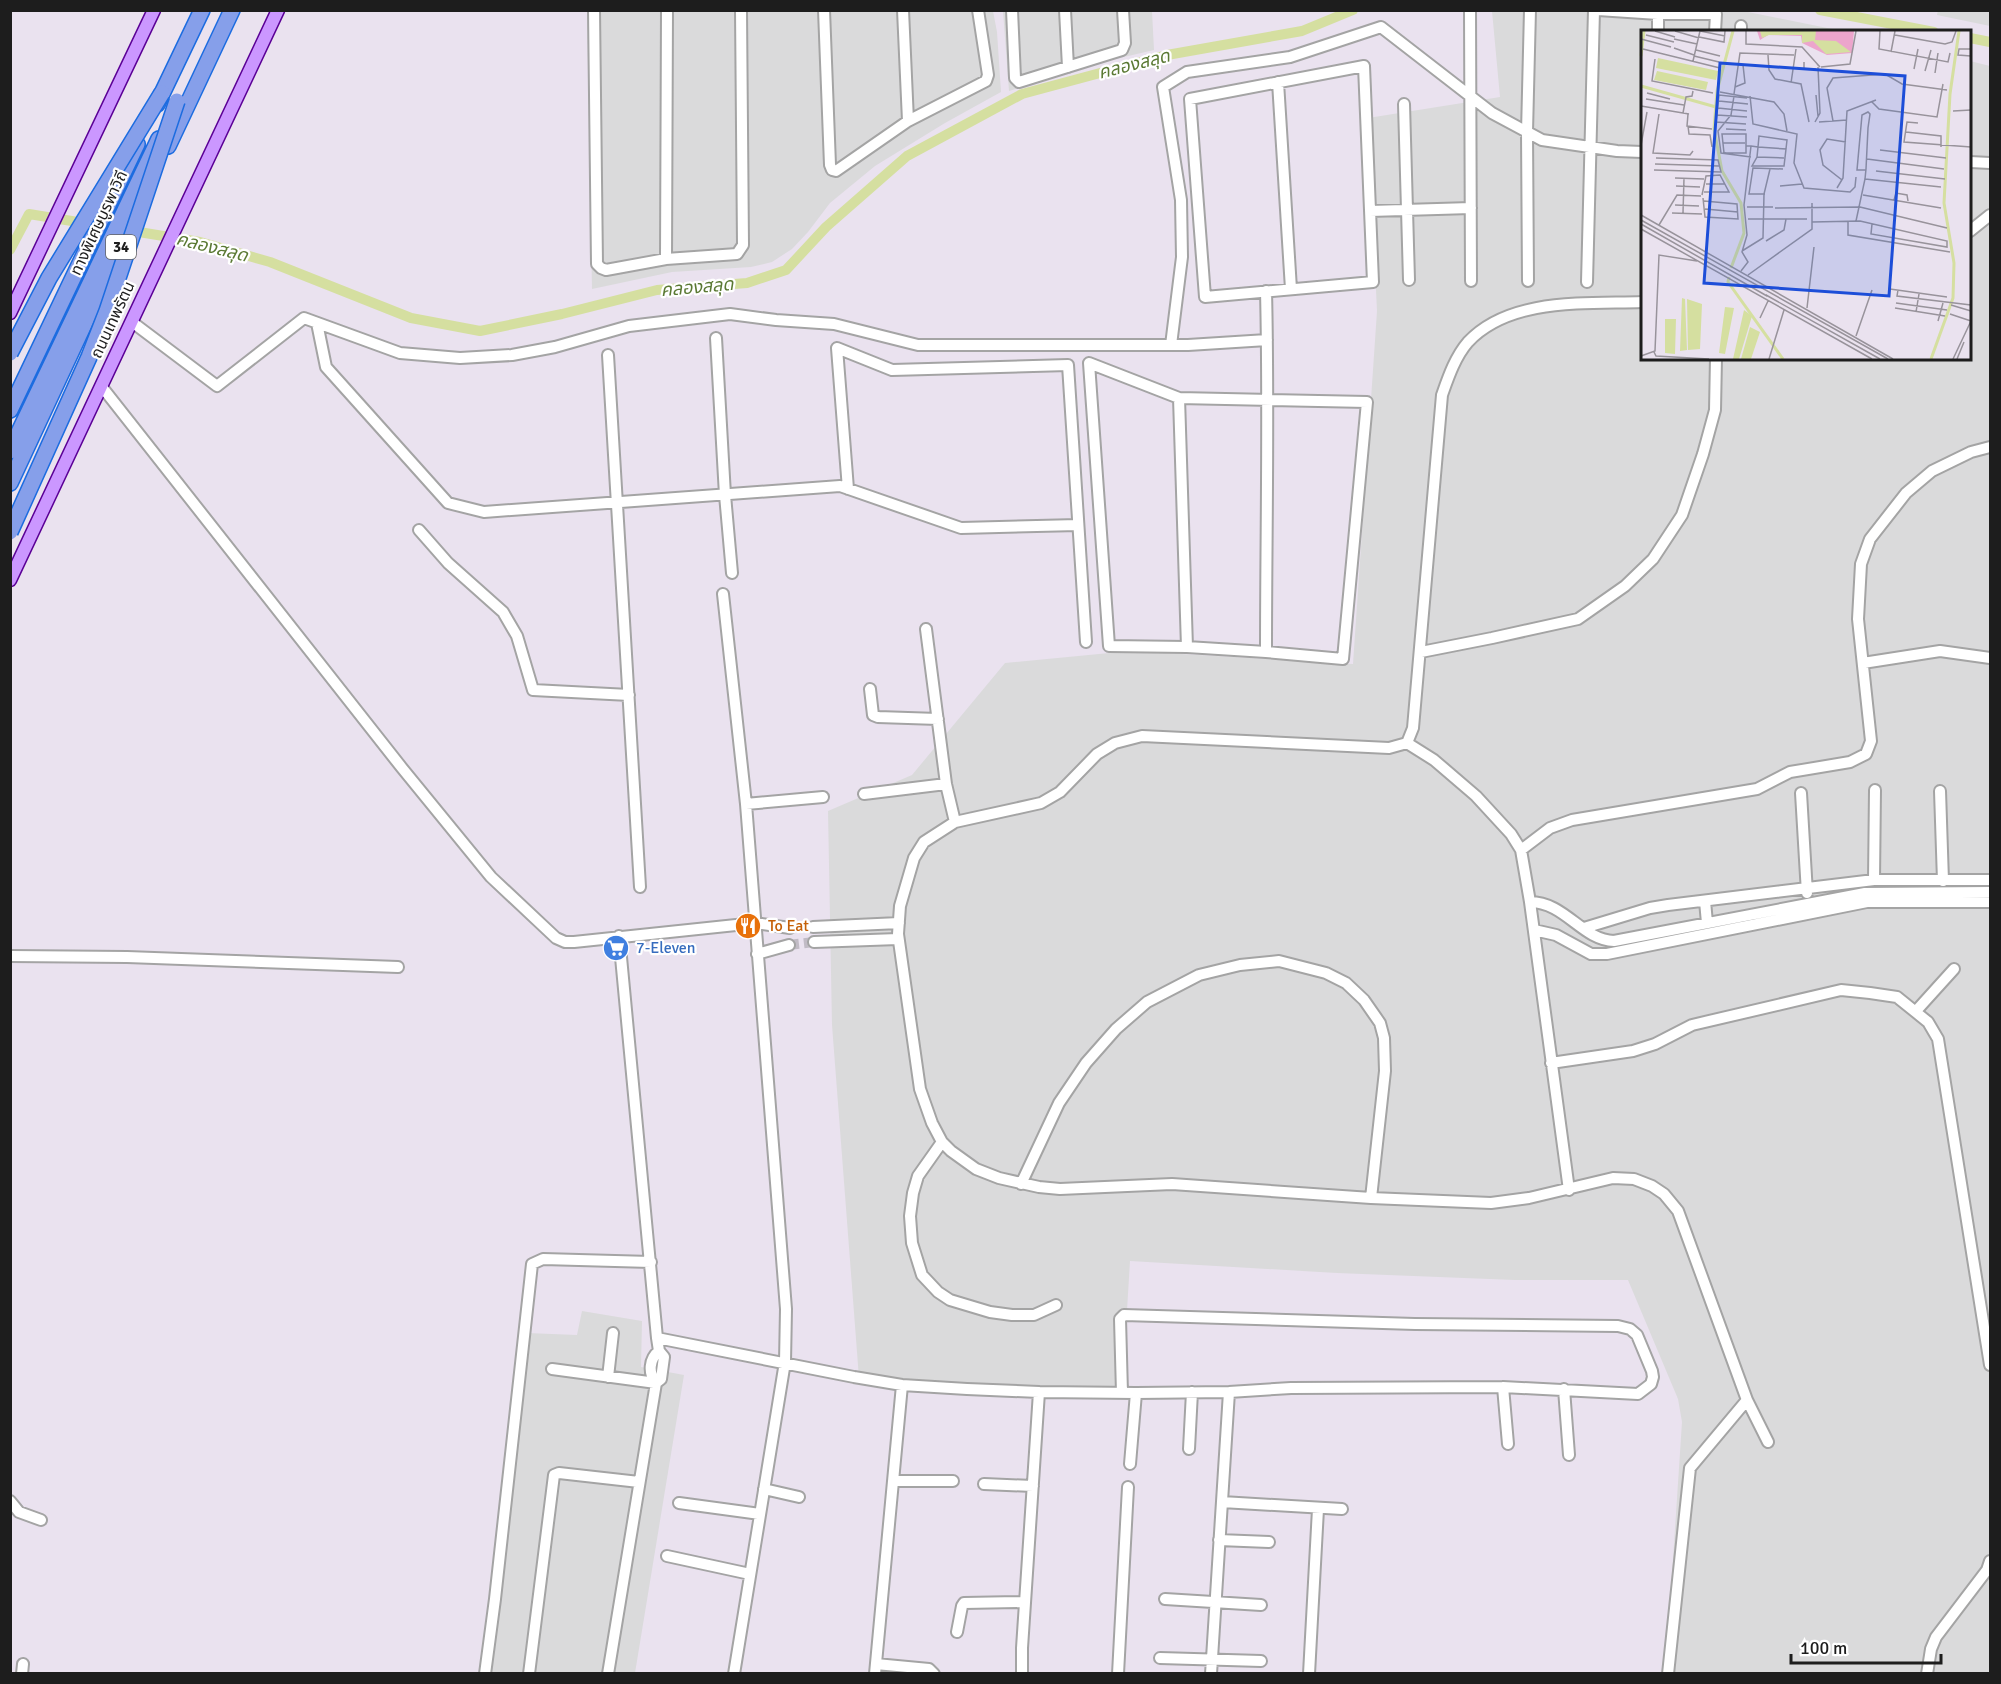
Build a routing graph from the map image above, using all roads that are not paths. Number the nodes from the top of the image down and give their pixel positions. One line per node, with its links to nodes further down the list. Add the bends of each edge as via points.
1 (154, 10): 47 (main road)
2 (190, 10): 56 (highway, 34)
3 (202, 10): 24 (highway, ทางพิเศษบูรพาวิถี)
4 (221, 10): 26 (highway, ทางพิเศษบูรพาวิถี)
5 (232, 10): 63 (highway, ถนนเทพรัตน / 34)
6 (278, 10): 48 (main road, ถนนเทพรัตน / 34)
7 (594, 10): 39 (street, via 597,264 606,270)
8 (667, 10): 39 (street)
9 (741, 10): 39 (street, via 743,245 737,254)
10 (825, 10): 28 (street, via 831,168 836,171)
11 (903, 10): 28 (street)
12 (978, 10): 28 (street, via 986,81)
13 (1012, 10): 22 (street, via 1017,81)
14 (1065, 10): 22 (street)
15 (1123, 10): 22 (street, via 1122,50)
16 (1470, 10): 25 (street)
17 (1530, 10): 29 (street)
18 (1596, 10): 19 (street); 30 (street)
19 (1659, 14): 20 (street); 21 (street, via 1716,14)
20 (1658, 30)
21 (1715, 30)
22 (1068, 67)
23 (1278, 82): 36 (street, via 1364,66); 44 (street); 45 (street, via 1190,99 1205,297)
24 (162, 93): 53 (highway, bridge, via 49,278); 60 (highway, ทางพิเศษบูรพาวิถี, bridge)
25 (1471, 97): 29 (street); 34 (street); 52 (street, via 1381,27 1290,57 1186,72 1163,87 1181,200 1182,257)
26 (177, 101): 62 (highway, ทางพิเศษบูรพาวิถี, bridge); 69 (highway, bridge, via 107,311)
27 (1404, 104): 35 (street)
28 (908, 122)
29 (1527, 132): 30 (street, via 1542,140); 42 (street)
30 (1590, 147): 31 (street); 43 (street)
31 (1641, 152)
32 (1971, 162): 33 (street)
33 (1990, 163)
34 (1471, 208): 35 (street); 41 (street)
35 (1407, 210): 36 (street); 40 (street)
36 (1370, 211): 44 (street, via 1373,282)
37 (1990, 215): 38 (street)
38 (1971, 230)
39 (666, 259)
40 (1409, 280)
41 (1471, 281)
42 (1528, 281)
43 (1587, 282)
44 (1291, 289): 45 (street)
45 (1266, 291): 51 (street)
46 (1641, 302): 77 (street, via 1515,312 1468,343 1451,370 1442,395)
47 (10, 313)
48 (132, 322): 49 (street, via 217,386 304,318); 57 (main road, ถนนเทพรัตน / 34)
49 (317, 323): 52 (street, via 400,353 460,358 512,355 629,326 730,314 834,324 918,345); 66 (street, via 326,367 448,503 484,512)
50 (716, 338): 65 (street)
51 (1267, 340): 52 (street); 59 (street)
52 (1171, 345)
53 (10, 354)
54 (608, 355): 66 (street)
55 (1716, 360): 77 (street, via 1715,410 1703,454 1682,515 1653,559 1625,586 1578,619)
56 (10, 386)
57 (102, 387): 71 (main road, ถนนเทพรัตน / 34); 110 (street, via 491,877 556,938 574,942)
58 (1179, 398): 59 (street); 75 (street); 75 (street, via 1089,363 1109,646)
59 (1267, 400): 76 (street); 76 (street, via 1367,402 1343,660)
60 (10, 410)
61 (1990, 447): 79 (street, via 1932,471 1906,492 1870,539 1861,564 1858,619)
62 (10, 451)
63 (10, 483)
64 (848, 489): 65 (street, via 840,486); 67 (street, via 961,528); 67 (street, via 837,348 892,370 1068,365)
65 (725, 495): 66 (street); 70 (street)
66 (616, 502): 81 (street)
67 (1078, 525): 74 (street)
68 (419, 530): 81 (street, via 448,563 503,612 517,636 533,690)
69 (10, 532)
70 (732, 573)
71 (10, 580)
72 (723, 594): 90 (street)
73 (927, 628): 82 (street)
74 (1086, 642)
75 (1187, 647): 76 (street)
76 (1266, 652)
77 (1421, 652): 83 (street, via 1413,728)
78 (1990, 657): 79 (street, via 1940,651)
79 (1863, 663): 92 (street, via 1871,741 1860,758 1799,769 1757,789 1572,820 1550,828)
80 (870, 689): 82 (street, via 873,715)
81 (629, 695): 95 (street)
82 (938, 719): 84 (street)
83 (1407, 743): 91 (street, via 1389,748 1142,736 1115,743 1097,754 1060,792 1041,803); 92 (street, via 1476,796)
84 (946, 784): 88 (street); 91 (street)
85 (1875, 790): 93 (street)
86 (1940, 791): 97 (street)
87 (1801, 793): 96 (street)
88 (864, 794)
89 (823, 797): 90 (street)
90 (746, 804): 103 (street)
91 (955, 822): 104 (street, via 924,842 914,858)
92 (1521, 850): 100 (street)
93 (1874, 880): 96 (street); 97 (street)
94 (1990, 880): 97 (street)
95 (640, 887)
96 (1807, 888): 99 (street); 102 (street)
97 (1949, 889): 98 (street); 101 (street); 102 (street, via 1865,892)
98 (1990, 892)
99 (1705, 901): 105 (street); 108 (street, via 1650,908)
100 (1530, 902): 108 (street, via 1551,905); 109 (street)
101 (1990, 902)
102 (1807, 909): 105 (street); 109 (street, via 1607,954 1591,954 1556,935)
103 (755, 923): 107 (street); 110 (street); 114 (street)
104 (899, 923): 106 (street); 111 (street)
105 (1707, 923): 108 (street, via 1614,941 1600,939)
106 (813, 927)
107 (790, 928)
108 (1584, 928)
109 (1534, 930): 119 (street)
110 (619, 936): 124 (street)
111 (898, 939): 112 (street); 120 (street, via 920,1089)
112 (814, 942)
113 (789, 945): 114 (street)
114 (756, 954): 128 (street, via 786,1309)
115 (10, 956): 116 (street)
116 (398, 967)
117 (1954, 969): 118 (street)
118 (1916, 1011): 119 (street, via 1897,998 1841,990 1692,1024 1656,1044 1633,1051); 129 (street, via 1938,1039)
119 (1551, 1063): 122 (street)
120 (942, 1142): 121 (street, via 976,1169); 125 (street, via 918,1176 913,1193 912,1243 922,1275 950,1300 990,1312 1034,1315)
121 (1021, 1184): 123 (street, via 1060,1189 1172,1184); 123 (street, via 1059,1103 1086,1063 1147,1002 1199,975 1279,961 1326,973 1346,983 1380,1023 1385,1071)
122 (1569, 1190): 123 (street, via 1491,1203); 141 (street, via 1613,1178 1634,1179 1664,1194 1678,1211)
123 (1371, 1198)
124 (651, 1263): 127 (street); 176 (street, via 543,1259 532,1263)
125 (1056, 1305)
126 (613, 1333): 131 (street)
127 (657, 1338): 128 (street); 132 (street, via 664,1357 661,1379)
128 (784, 1362): 133 (street); 153 (street)
129 (1990, 1365)
130 (552, 1370): 131 (street)
131 (608, 1377): 132 (street)
132 (656, 1383): 149 (street)
133 (902, 1384): 136 (street); 147 (street)
134 (1503, 1387): 135 (street); 138 (street); 143 (street)
135 (1564, 1389): 139 (street, via 1638,1394 1648,1388 1653,1377 1637,1335 1618,1326 1124,1314 1120,1319); 145 (street)
136 (1039, 1392): 139 (street); 151 (street)
137 (1192, 1392): 138 (street); 140 (street); 144 (street)
138 (1229, 1392): 156 (street)
139 (1122, 1393): 140 (street)
140 (1136, 1393): 146 (street)
141 (1747, 1400): 142 (street); 185 (street, via 1690,1468)
142 (1768, 1442)
143 (1508, 1444)
144 (1189, 1449)
145 (1569, 1455)
146 (1130, 1464)
147 (894, 1481): 148 (street); 175 (street)
148 (953, 1481)
149 (639, 1482): 177 (street, via 554,1475); 178 (street)
150 (984, 1484): 151 (street)
151 (1033, 1486): 168 (street)
152 (1128, 1487): 182 (street)
153 (764, 1489): 154 (street); 160 (street)
154 (799, 1497)
155 (10, 1501): 161 (street, via 19,1512)
156 (1222, 1502): 158 (street); 162 (street)
157 (679, 1503): 160 (street)
158 (1318, 1509): 159 (street); 184 (street)
159 (1342, 1509)
160 (760, 1514): 166 (street)
161 (41, 1520)
162 (1219, 1540): 163 (street); 169 (street)
163 (1269, 1542)
164 (667, 1556): 166 (street)
165 (1990, 1561): 186 (street, via 1936,1636)
166 (750, 1574): 179 (street)
167 (1165, 1599): 169 (street)
168 (1025, 1602): 171 (street, via 964,1603); 181 (street)
169 (1215, 1602): 170 (street); 173 (street)
170 (1261, 1605)
171 (957, 1632)
172 (1160, 1658): 173 (street)
173 (1212, 1659): 174 (street); 183 (street)
174 (1261, 1662)
175 (875, 1669): 180 (street, via 930,1669)
176 (485, 1674)
177 (529, 1674)
178 (608, 1674)
179 (734, 1674)
180 (934, 1674)
181 (1022, 1674)
182 (1118, 1674)
183 (1211, 1674)
184 (1309, 1674)
185 (1668, 1674)
186 (1927, 1674)

